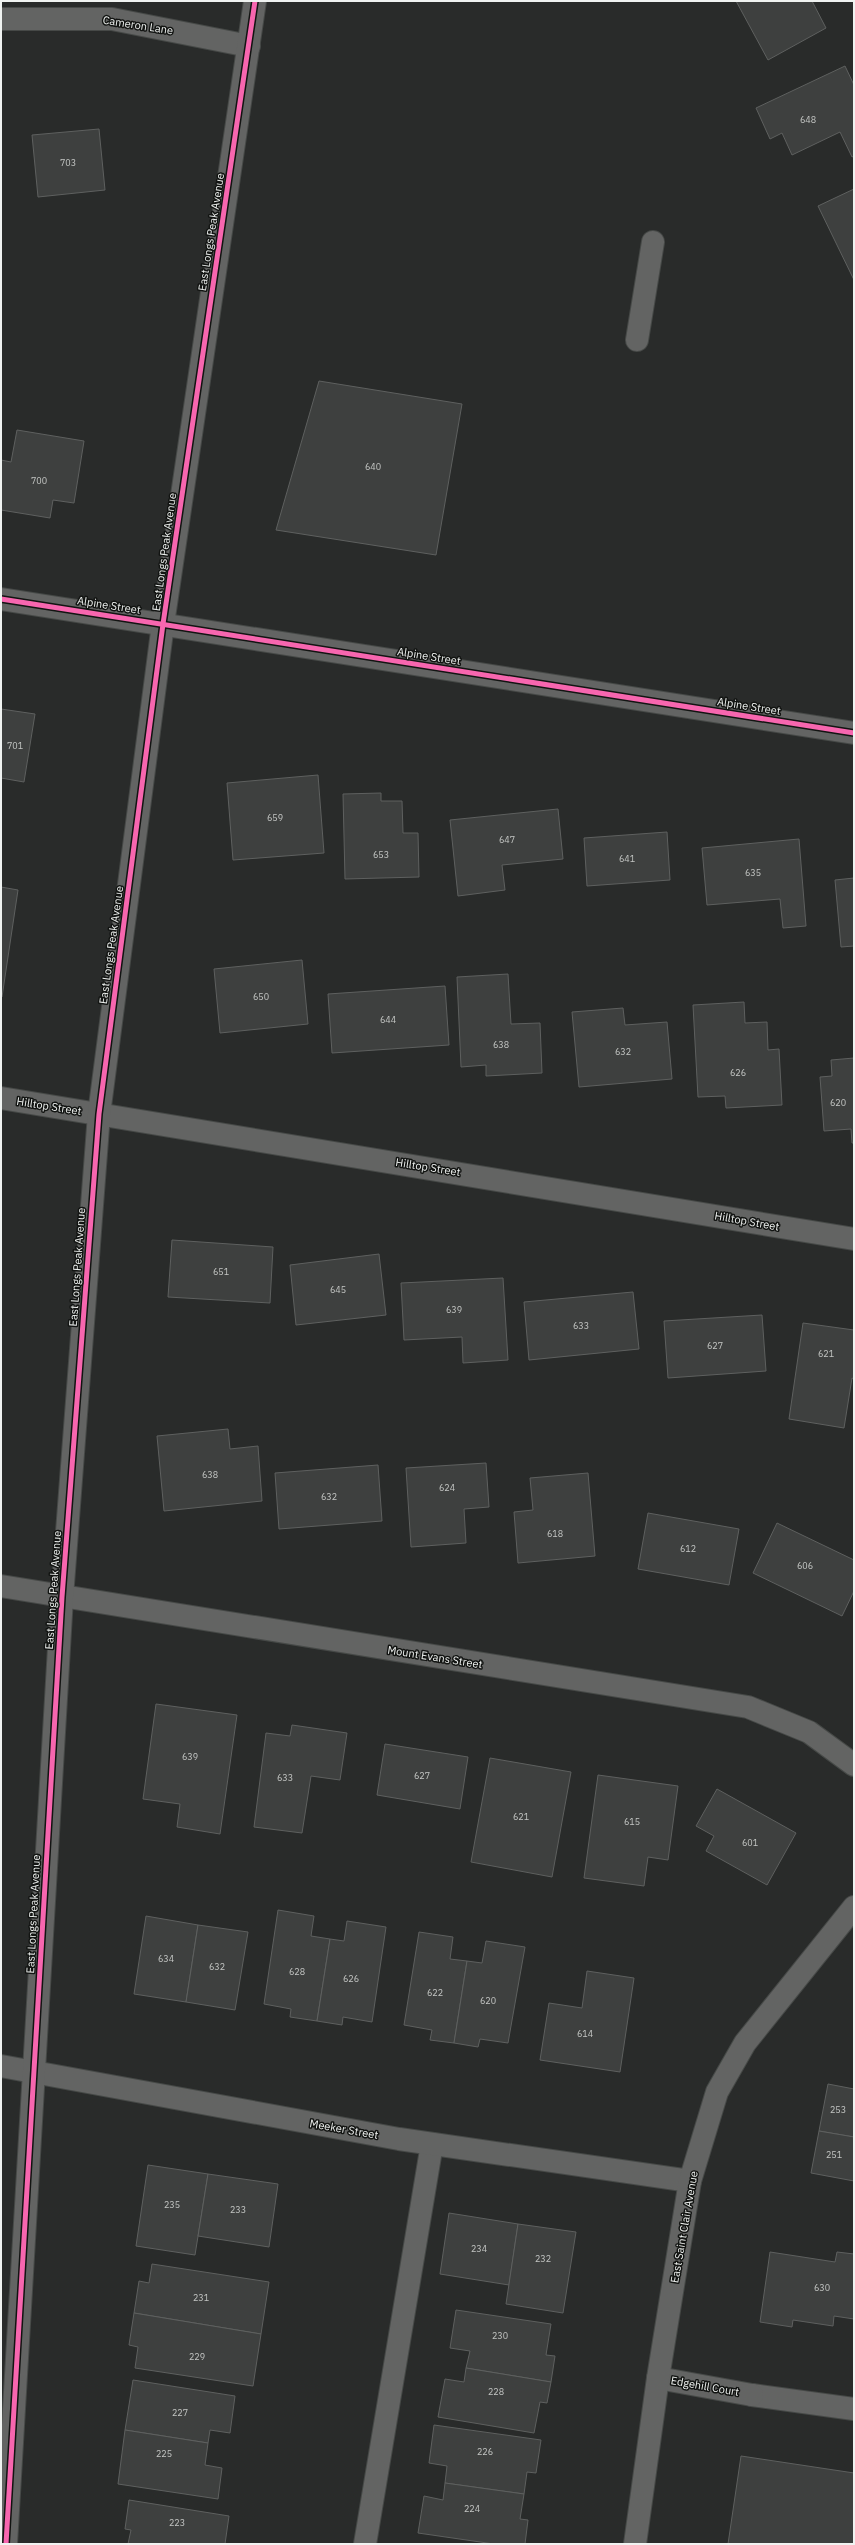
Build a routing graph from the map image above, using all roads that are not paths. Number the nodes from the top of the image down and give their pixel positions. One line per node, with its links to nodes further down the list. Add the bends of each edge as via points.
1 (255, 1): 3 (street, East Longs Peak Avenue)
2 (1, 19): 3 (street, Cameron Lane, via 112,19)
3 (249, 46): 7 (street, East Longs Peak Avenue)
4 (653, 242): 5 (street)
5 (637, 340)
6 (1, 599): 7 (street, Alpine Street)
7 (163, 624): 8 (street, Alpine Street); 10 (street, East Longs Peak Avenue)
8 (854, 733)
9 (1, 1098): 10 (street, Hilltop Street)
10 (99, 1114): 11 (street, Hilltop Street); 13 (street, East Longs Peak Avenue)
11 (854, 1239)
12 (1, 1586): 13 (street, Mount Evans Street)
13 (62, 1597): 14 (street, Mount Evans Street, via 748,1707 809,1732); 17 (street, East Longs Peak Avenue)
14 (854, 1765)
15 (854, 1907): 19 (street, East Saint Clair Avenue, via 745,2043 718,2092)
16 (1, 2066): 17 (street, Meeker Street)
17 (33, 2072): 18 (street, Meeker Street); 22 (street, East Longs Peak Avenue)
18 (432, 2144): 19 (street, Meeker Street); 23 (street)
19 (690, 2181): 20 (street, East Saint Clair Avenue)
20 (658, 2378): 21 (street, Edgehill Court, via 752,2395); 24 (street, East Saint Clair Avenue)
21 (854, 2409)
22 (6, 2544)
23 (365, 2544)
24 (634, 2544)

